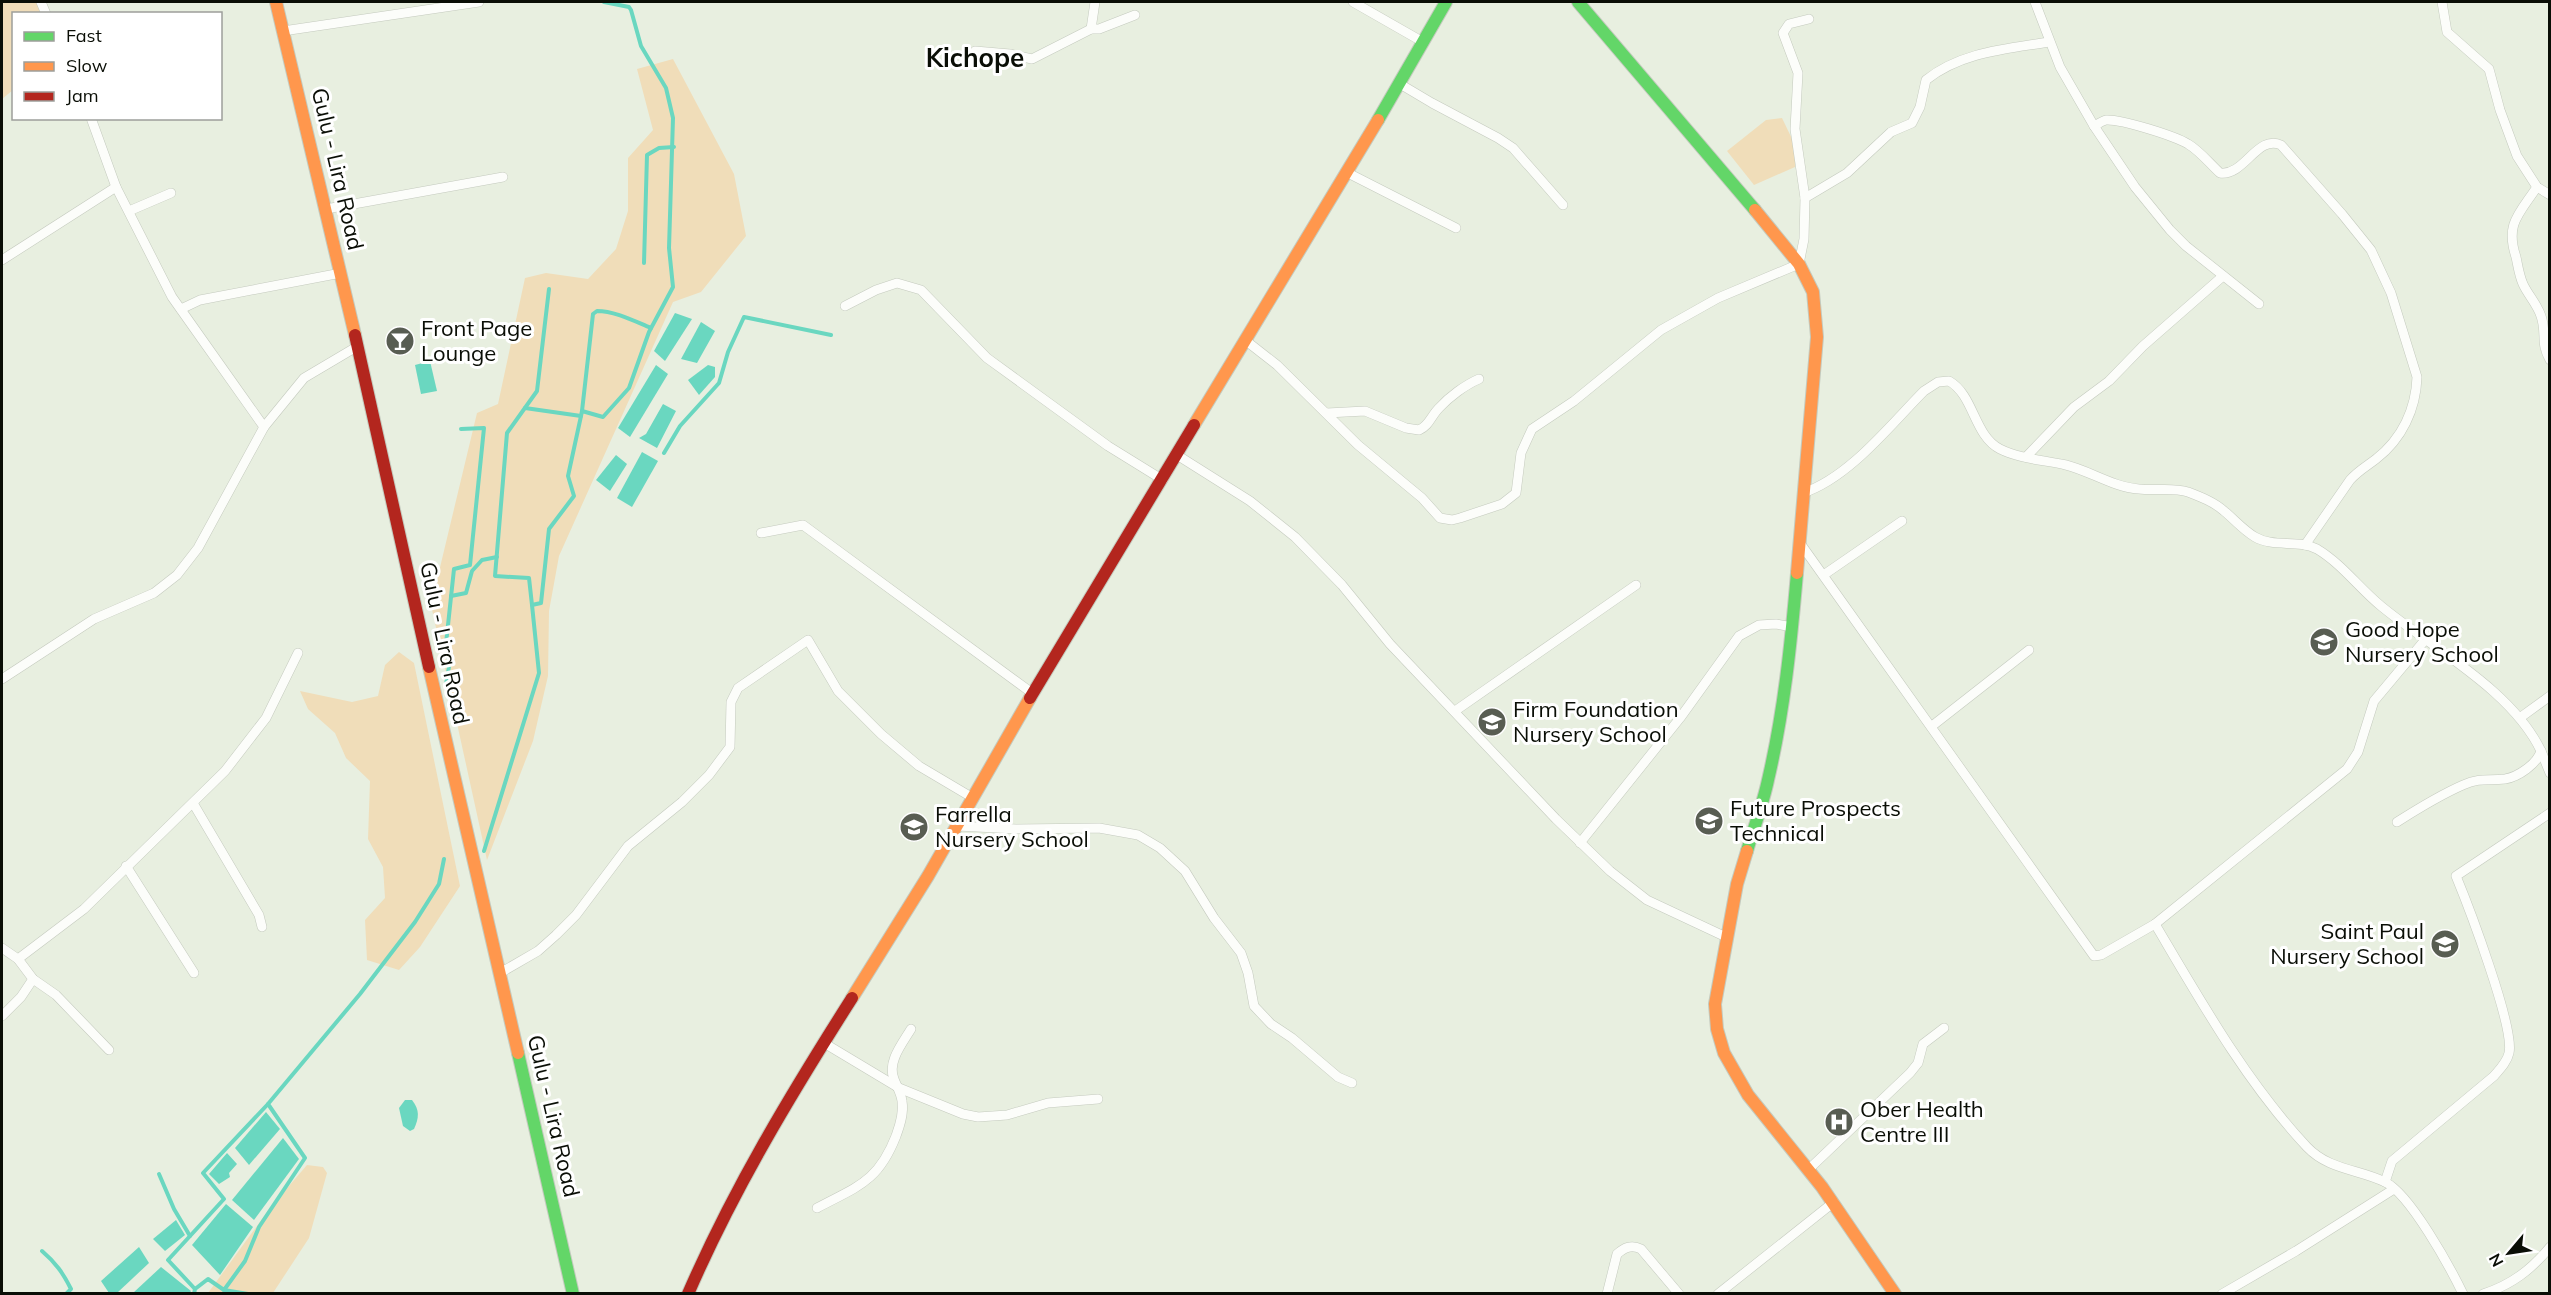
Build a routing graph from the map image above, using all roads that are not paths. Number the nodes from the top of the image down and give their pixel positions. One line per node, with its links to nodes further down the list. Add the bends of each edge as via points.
1 (276, 2): 12 (street, Gulu - Lira Road)
2 (479, 2): 12 (street)
3 (1095, 2): 11 (street)
4 (1353, 2): 13 (street)
5 (1446, 2): 13 (street)
6 (1578, 2): 31 (street)
7 (2035, 2): 14 (street)
8 (2442, 2): 22 (street, via 2447,32 2489,69 2508,134)
9 (1135, 15): 11 (street)
10 (1809, 19): 25 (street, via 1789,24 1783,33 1798,74 1795,129)
11 (1091, 30): 15 (street, via 1032,59)
12 (283, 31): 27 (street, Gulu - Lira Road)
13 (1423, 42): 16 (street)
14 (2049, 42): 18 (street); 25 (street, via 1966,57 1942,69 1926,80 1912,123 1891,132 1847,173)
15 (975, 51)
16 (1400, 84): 19 (street); 26 (street, via 1513,148)
17 (92, 120): 21 (street)
18 (2094, 126): 33 (street, via 2146,201 2182,241); 50 (street, via 2112,120 2182,141 2224,174 2234,171 2267,143 2281,145 2360,236 2385,277 2417,377 2409,417 2386,450 2350,480)
19 (1346, 172): 29 (street); 37 (street)
20 (503, 177): 27 (street)
21 (116, 187): 28 (street); 30 (street)
22 (2537, 187): 24 (street); 39 (street, via 2511,229 2511,240 2522,283 2541,315 2543,345)
23 (171, 193): 28 (street)
24 (2550, 195)
25 (1805, 198): 31 (street)
26 (1563, 205)
27 (326, 208): 32 (street, Gulu - Lira Road)
28 (129, 212): 36 (street)
29 (1456, 228)
30 (2, 260)
31 (1799, 264): 41 (street, via 1718,298 1650,337 1574,401 1532,429 1521,453 1512,498 1460,518 1440,518); 46 (street, via 1813,292 1818,324)
32 (341, 273): 36 (street, via 200,300); 38 (street, Gulu - Lira Road)
33 (2223, 276): 34 (street); 44 (street, via 2109,381 2074,406)
34 (2259, 304)
35 (845, 306): 45 (street, via 897,283 921,290 987,358 1108,446)
36 (181, 309): 42 (street)
37 (1245, 340): 41 (street); 43 (street)
38 (358, 346): 42 (street, via 304,378); 78 (street, Gulu - Lira Road)
39 (2550, 360)
40 (1479, 379): 41 (street, via 1439,408 1419,430 1365,411)
41 (1327, 413)
42 (264, 428): 57 (street, via 198,548 177,575 153,593 94,619)
43 (1178, 455): 45 (street); 60 (street, via 1250,501 1295,537)
44 (2026, 457): 46 (street, via 1994,446 1961,393 1948,381 1938,382 1924,390 1838,474); 50 (street, via 2073,467 2138,489 2186,491 2211,502 2261,541)
45 (1163, 480): 58 (street)
46 (1803, 493): 49 (street)
47 (1902, 521): 51 (street)
48 (761, 533): 58 (street, via 803,525)
49 (1800, 543): 51 (street); 53 (street)
50 (2305, 545): 54 (street, via 2337,564 2376,602)
51 (1825, 574): 62 (street)
52 (1636, 585): 60 (street)
53 (1792, 627): 70 (street, via 1759,625 1739,636 1680,718); 74 (street, via 1775,752)
54 (2425, 640): 61 (street, via 2451,657); 72 (street, via 2374,701 2358,752 2347,769)
55 (2029, 651): 62 (street)
56 (298, 653): 66 (street, via 266,718 245,749)
57 (2, 679)
58 (1032, 693): 65 (street)
59 (2550, 696): 61 (street)
60 (1455, 711): 70 (street)
61 (2521, 717): 63 (street)
62 (1932, 726): 72 (street, via 2092,954 2101,955)
63 (2541, 751): 64 (street); 68 (street, via 2534,763 2510,778 2467,783)
64 (2550, 773)
65 (973, 798): 69 (street); 78 (street, via 926,770 881,734 838,691 808,640 738,688 731,702 730,747 709,775 628,846 556,935 538,951)
66 (193, 803): 71 (street); 73 (street, via 259,915)
67 (2550, 813): 89 (street, via 2456,876 2506,1023 2509,1052 2494,1076 2392,1161)
68 (2397, 822)
69 (957, 826): 83 (street); 85 (street, via 1100,828 1138,835 1160,848 1185,871 1240,953 1254,1006 1338,1077)
70 (1580, 843): 74 (street, via 1647,900)
71 (126, 866): 76 (street, via 84,909); 77 (street)
72 (2155, 924): 89 (street, via 2240,1060 2307,1147 2334,1166)
73 (262, 927)
74 (1726, 937): 88 (street, via 1715,1004 1721,1048 1750,1099)
75 (2, 948): 76 (street)
76 (18, 959): 79 (street)
77 (194, 973)
78 (500, 973): 94 (street, Gulu - Lira Road)
79 (33, 979): 80 (street, via 21,998); 84 (street, via 56,995)
80 (2, 1016)
81 (1944, 1028): 88 (street, via 1923,1044 1918,1063 1910,1073)
82 (911, 1029): 86 (street, via 894,1058 892,1069)
83 (824, 1043): 86 (street); 95 (street, via 747,1171)
84 (108, 1050)
85 (1352, 1083)
86 (899, 1088): 87 (street, via 978,1117 1007,1115 1048,1103); 92 (street, via 901,1122 884,1164 859,1186)
87 (1098, 1099)
88 (1809, 1168): 91 (street)
89 (2385, 1182): 90 (street)
90 (2394, 1190): 100 (street); 101 (street, via 2419,1219)
91 (1834, 1202): 98 (street); 99 (street)
92 (817, 1208)
93 (2550, 1247): 102 (street, via 2519,1277)
94 (573, 1293)
95 (688, 1293)
96 (1607, 1293): 97 (street, via 1614,1260 1630,1246 1641,1249)
97 (1679, 1293)
98 (1718, 1293)
99 (1895, 1293)
100 (2222, 1293)
101 (2463, 1293)
102 (2482, 1293)

